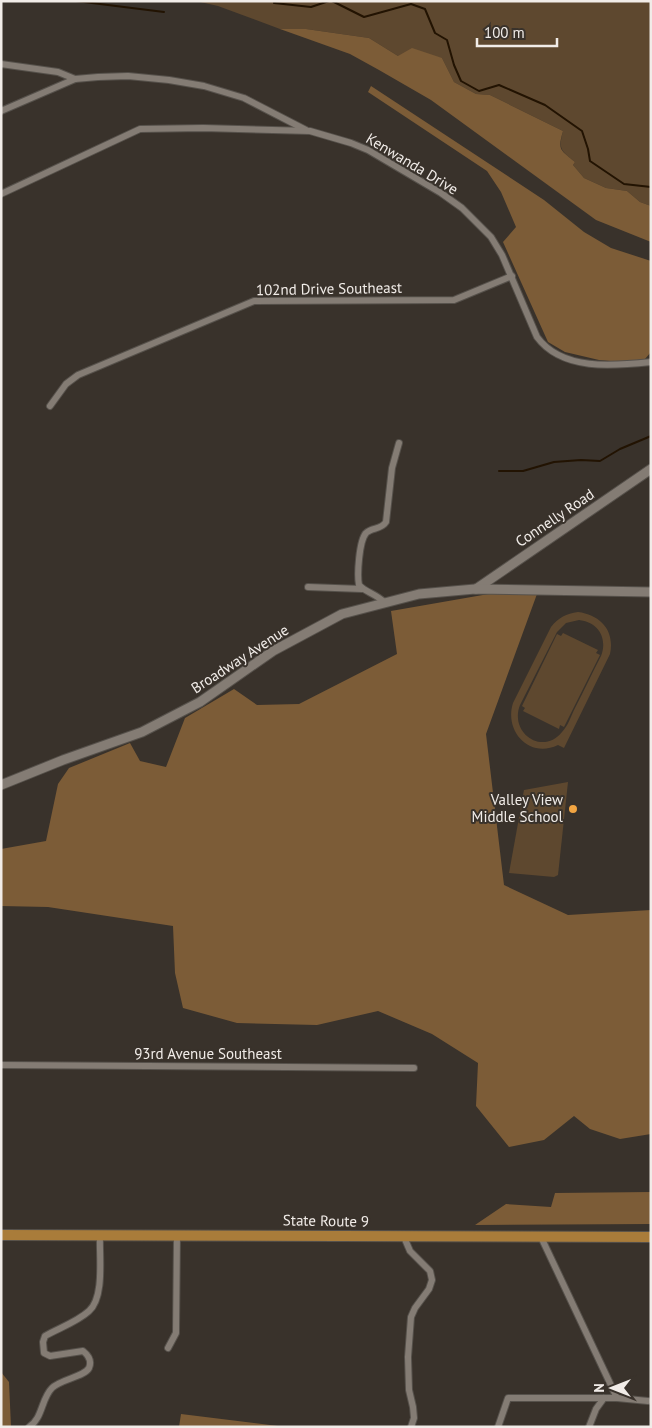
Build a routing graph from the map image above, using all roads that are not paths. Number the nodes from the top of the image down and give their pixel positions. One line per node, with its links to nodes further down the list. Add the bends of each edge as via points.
1 (1, 64): 2 (street, via 58,72)
2 (75, 79): 3 (street); 4 (street, via 128,76 204,86 244,98)
3 (1, 111)
4 (310, 131): 5 (street, Kenwanda Drive, via 140,130); 6 (street, Kenwanda Drive, via 368,150 462,208 491,237)
5 (1, 194)
6 (512, 276): 7 (street, Kenwanda Drive, via 537,337 555,354 608,366); 8 (street, 102nd Drive Southeast, via 454,300 254,301 78,375 66,384)
7 (651, 362)
8 (50, 406)
9 (399, 443): 12 (street, via 392,468 386,522 383,527 367,532 362,542 358,582)
10 (651, 469): 13 (street, Connelly Road)
11 (308, 587): 12 (street)
12 (362, 589): 15 (street)
13 (476, 589): 14 (street, Broadway Avenue); 15 (street, Broadway Avenue, via 419,594)
14 (651, 592)
15 (384, 602): 16 (street, Broadway Avenue, via 342,614 273,651 200,702 142,732)
16 (1, 785)
17 (1, 1065): 18 (street, 93rd Avenue Southeast)
18 (414, 1068)
19 (1, 1234): 20 (main road, State Route 9)
20 (100, 1235): 21 (main road, State Route 9); 29 (street, via 97,1298 91,1309 45,1336 43,1342 44,1352 50,1356 83,1351 90,1360 90,1367 53,1387 38,1419)
21 (177, 1235): 22 (main road, State Route 9); 25 (street, via 176,1333)
22 (404, 1237): 23 (main road, State Route 9); 30 (street, via 410,1251 430,1271 432,1280 411,1317 408,1357 414,1418)
23 (541, 1237): 24 (main road, State Route 9); 27 (street)
24 (651, 1237)
25 (168, 1348)
26 (604, 1398): 27 (street); 31 (street, via 508,1398); 32 (street)
27 (617, 1398): 28 (street)
28 (648, 1401)
29 (29, 1427)
30 (411, 1427)
31 (498, 1427)
32 (589, 1427)

